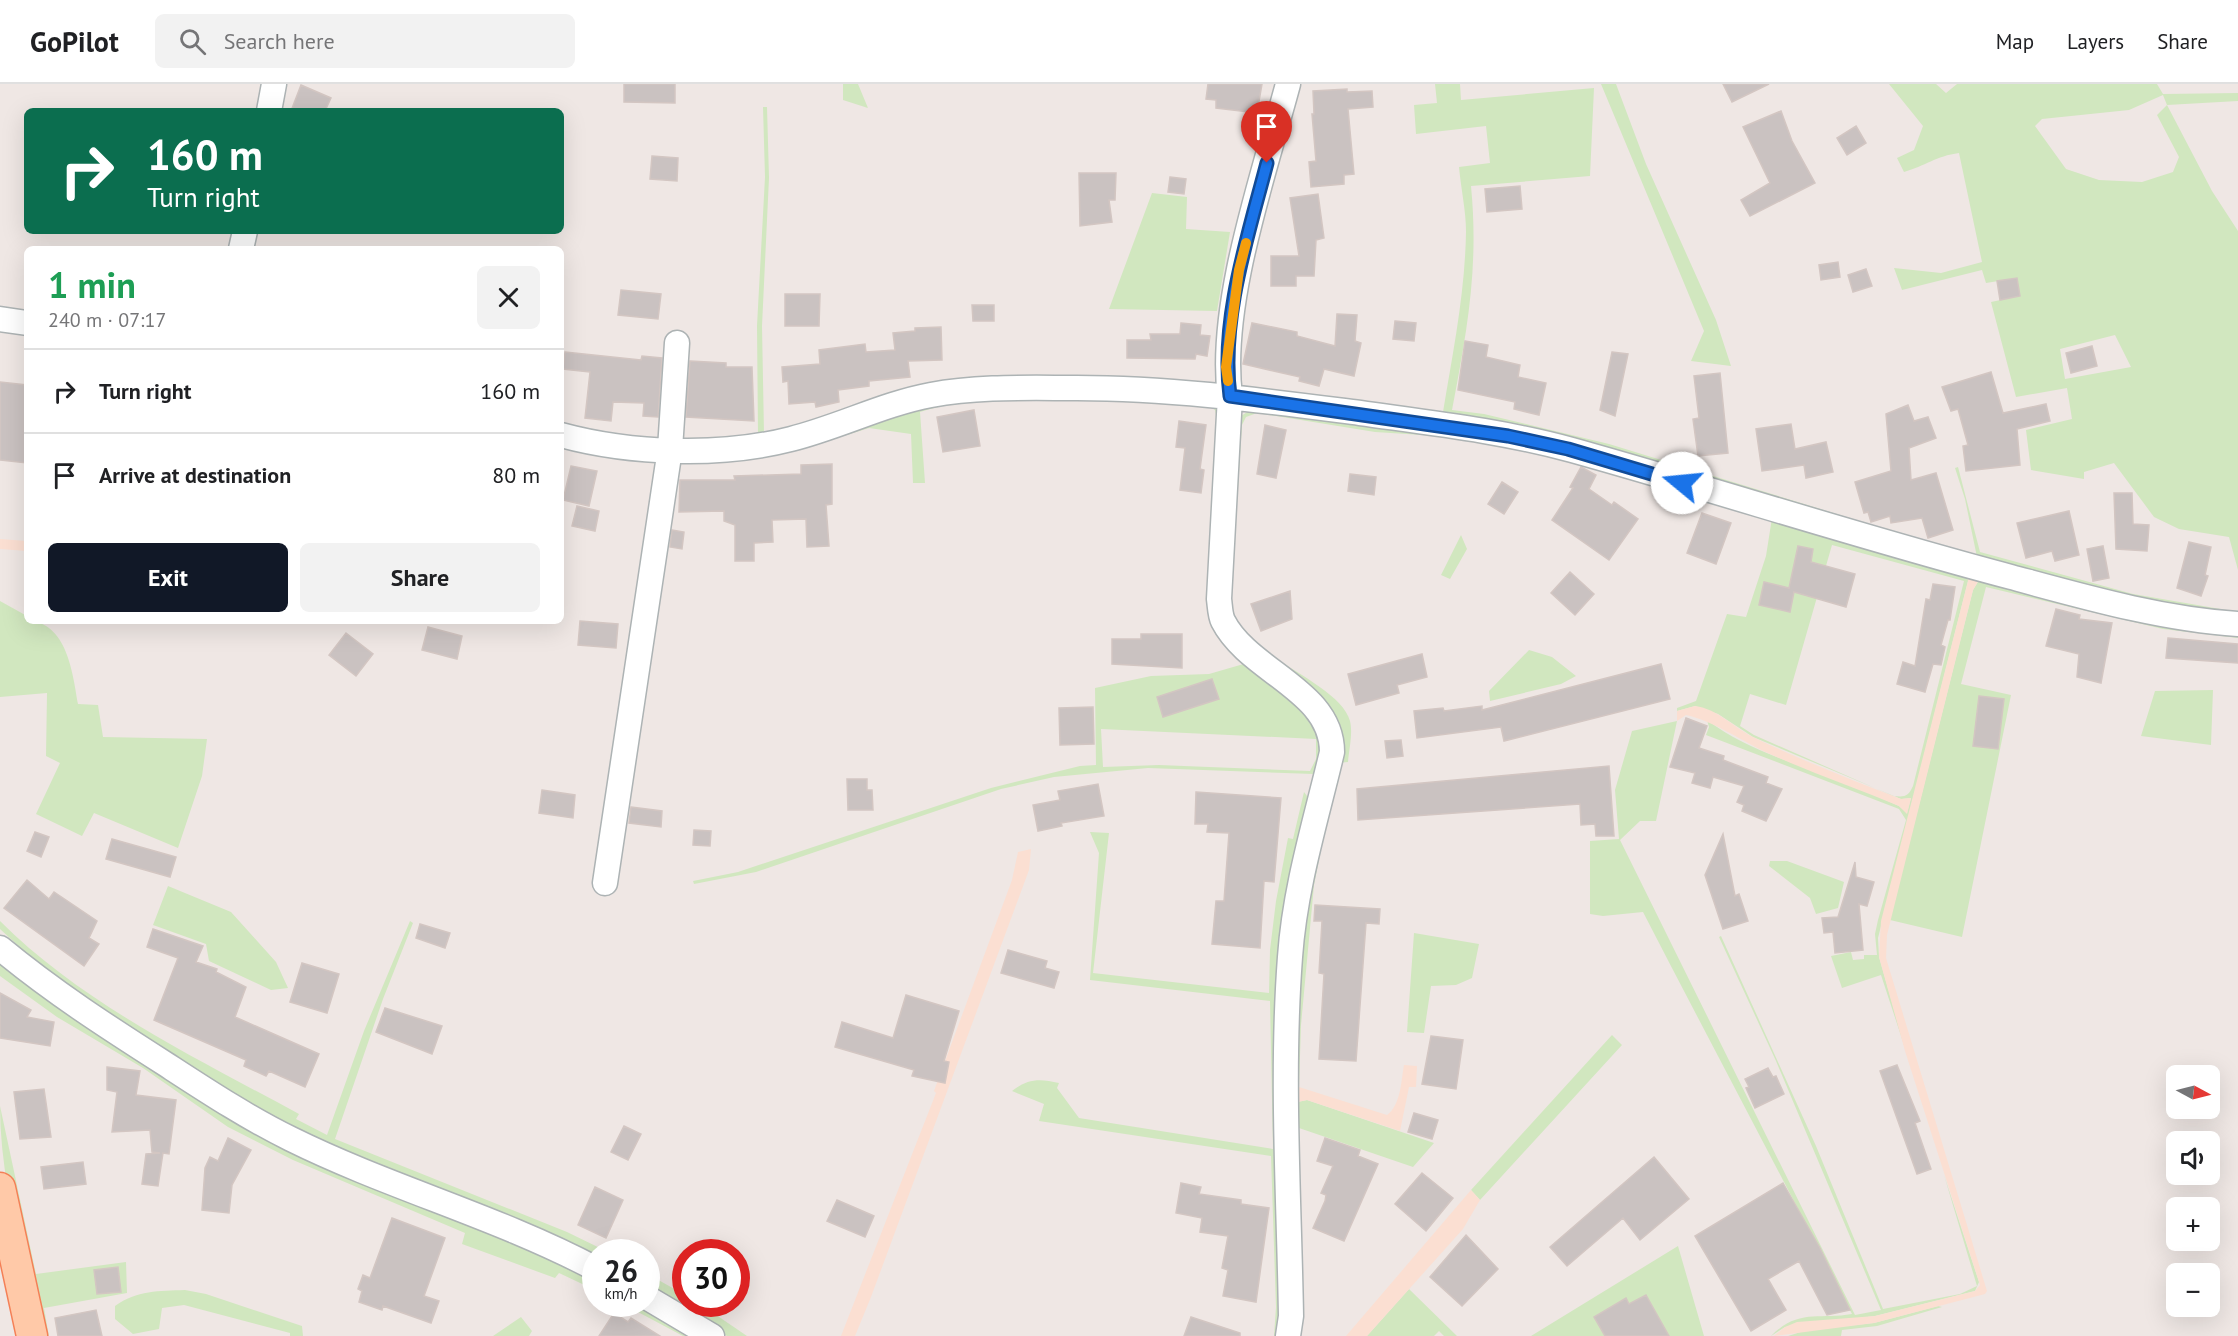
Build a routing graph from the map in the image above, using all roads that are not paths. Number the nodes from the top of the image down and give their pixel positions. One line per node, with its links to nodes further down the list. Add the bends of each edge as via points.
1 (274, 84): 3 (street)
2 (1288, 84): 7 (street, via 1239,270 1226,367)
3 (270, 108)
4 (0, 319): 5 (street)
5 (24, 323)
6 (676, 343): 9 (street)
7 (1230, 396): 9 (street, via 1129,388 975,390 900,403 828,429 754,447); 10 (street, via 1436,423 1568,449 2096,600); 18 (street, via 1219,599 1222,620 1246,650 1322,717 1332,739 1328,770 1302,870 1290,956)
8 (564, 436): 9 (street)
9 (670, 449): 11 (street)
10 (2238, 624)
11 (605, 883)
12 (0, 948): 14 (street, via 65,1000 234,1108 291,1139)
13 (0, 1188): 16 (main road)
14 (582, 1262)
15 (660, 1305): 17 (street)
16 (32, 1336)
17 (712, 1336)
18 (1288, 1336)

